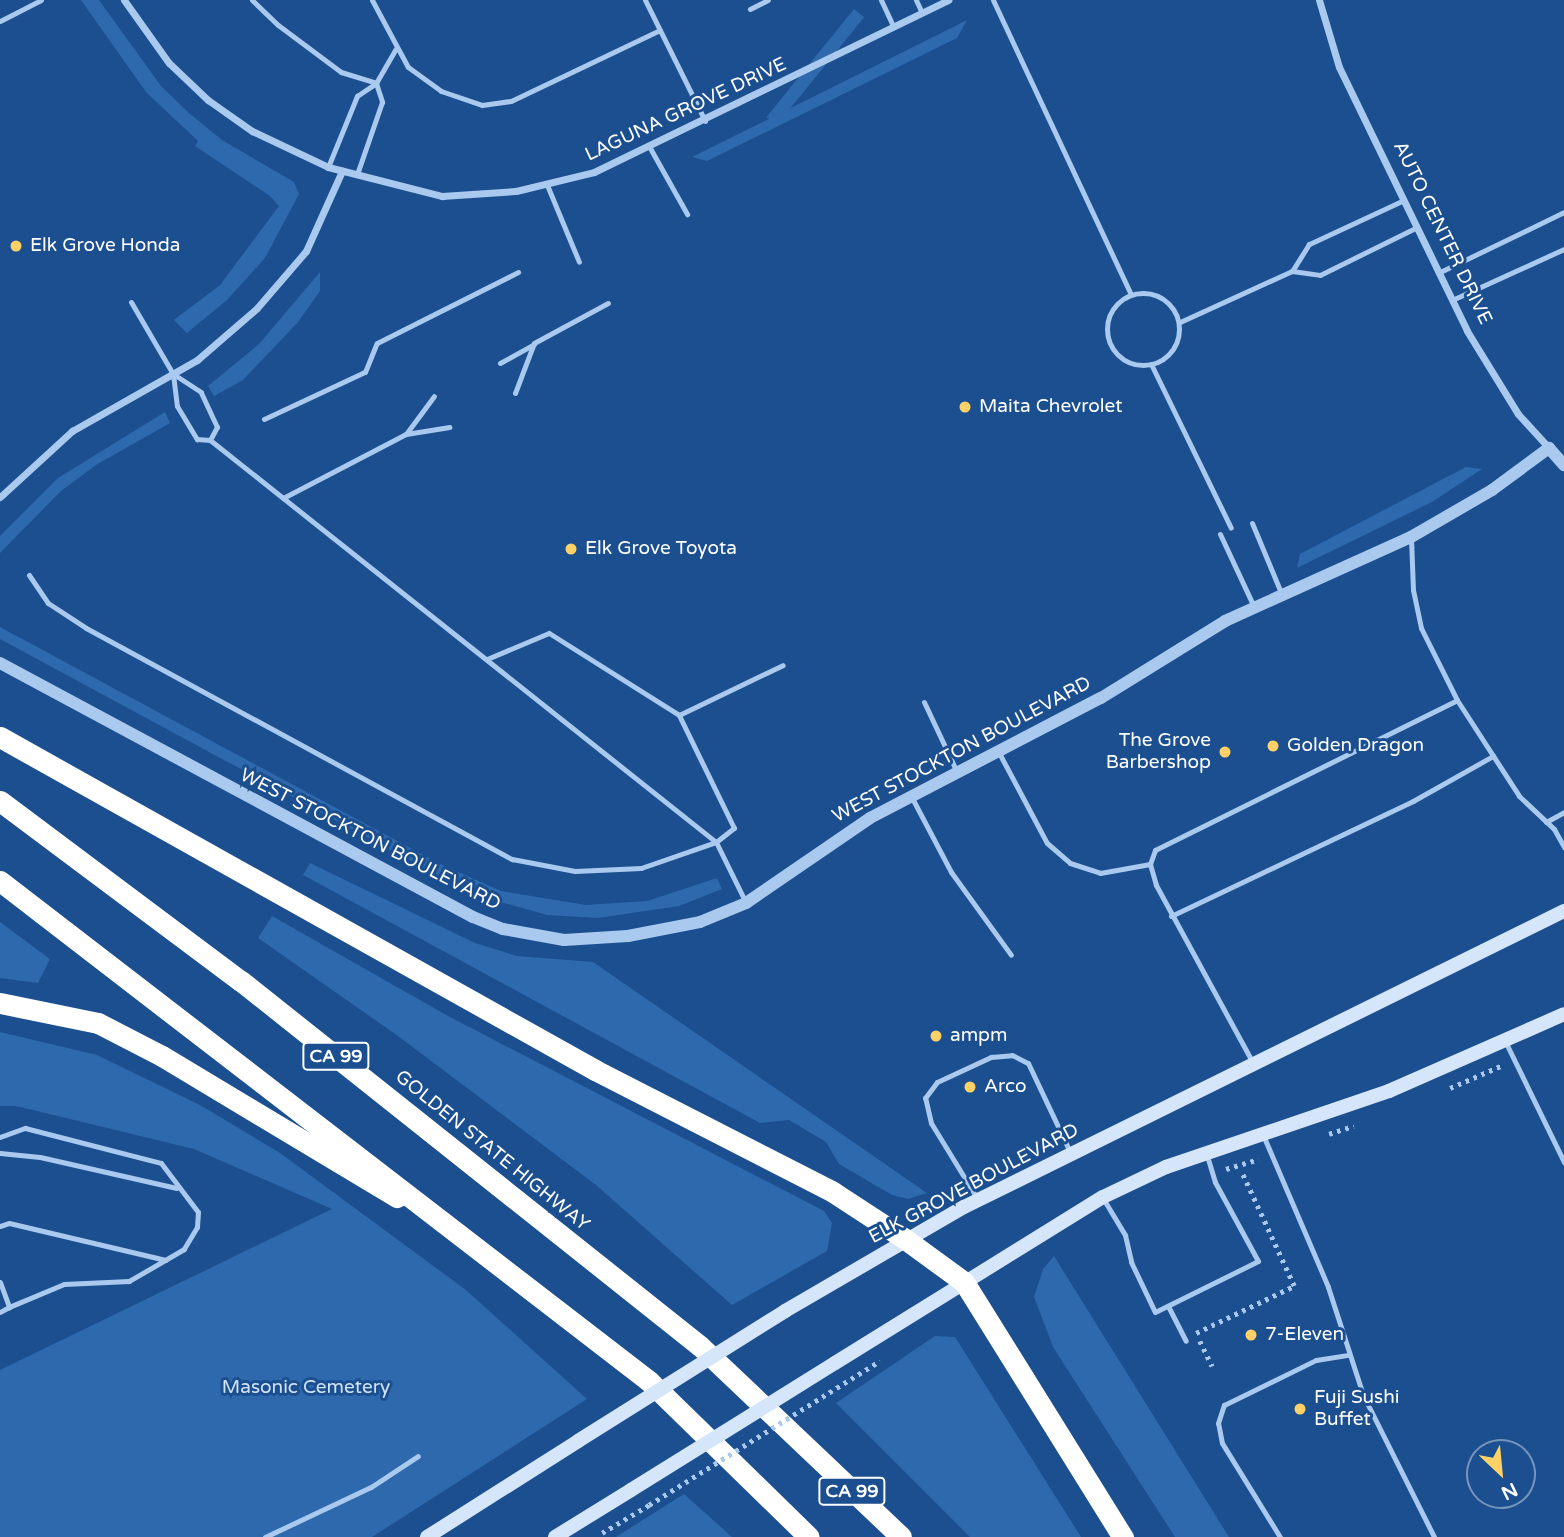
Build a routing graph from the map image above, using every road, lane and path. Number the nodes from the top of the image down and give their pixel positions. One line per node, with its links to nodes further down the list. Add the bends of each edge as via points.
1 (41, 0): 14 (lane)
2 (124, 0): 21 (street, LAGUNA GROVE DRIVE, via 169,63 208,100 262,137)
3 (252, 0): 18 (lane, via 341,72)
4 (372, 0): 17 (lane)
5 (645, 0): 16 (lane)
6 (768, 0): 12 (lane)
7 (881, 0): 15 (lane)
8 (916, 0): 13 (lane)
9 (949, 0): 13 (street, LAGUNA GROVE DRIVE)
10 (993, 0): 34 (lane)
11 (1319, 0): 25 (street, AUTO CENTER DRIVE, via 1339,67)
12 (750, 9)
13 (922, 13): 15 (street, LAGUNA GROVE DRIVE)
14 (0, 21)
15 (893, 26): 19 (street, LAGUNA GROVE DRIVE)
16 (660, 30): 17 (lane, via 493,106 441,91 408,67); 19 (lane)
17 (396, 49): 18 (lane)
18 (376, 83): 21 (lane, via 357,96); 23 (lane, via 382,102)
19 (705, 121): 20 (street, LAGUNA GROVE DRIVE)
20 (650, 148): 24 (street, LAGUNA GROVE DRIVE, via 594,172); 27 (lane)
21 (328, 167): 22 (street, LAGUNA GROVE DRIVE)
22 (342, 171): 23 (street, LAGUNA GROVE DRIVE); 42 (street, via 306,251 286,278 197,360)
23 (357, 174): 24 (street, LAGUNA GROVE DRIVE, via 442,195 486,195)
24 (547, 185): 30 (lane)
25 (1404, 200): 28 (street, AUTO CENTER DRIVE); 31 (lane, via 1309,244)
26 (1564, 212): 33 (lane)
27 (687, 214)
28 (1417, 226): 31 (lane, via 1320,275); 33 (street, AUTO CENTER DRIVE)
29 (1564, 248): 35 (lane)
30 (579, 262)
31 (1292, 271): 38 (lane)
32 (518, 272): 45 (lane, via 377,343 365,372)
33 (1438, 273): 35 (street, AUTO CENTER DRIVE)
34 (1131, 294): 38 (lane, via 1152,292 1170,303); 41 (lane, via 1114,306 1106,325 1110,345 1125,361)
35 (1452, 300): 49 (street, AUTO CENTER DRIVE, via 1498,383)
36 (131, 302): 42 (lane)
37 (608, 303): 39 (lane)
38 (1180, 321): 41 (lane, via 1178,342)
39 (534, 344): 40 (lane); 43 (lane)
40 (500, 363)
41 (1152, 365): 54 (lane)
42 (173, 374): 48 (lane, via 177,406 197,439); 48 (lane, via 201,392 218,427); 51 (street, via 72,431)
43 (515, 393)
44 (434, 396): 47 (lane)
45 (264, 419)
46 (449, 426): 47 (lane)
47 (406, 434): 52 (lane)
48 (210, 440): 52 (lane)
49 (1549, 448): 50 (street, AUTO CENTER DRIVE); 56 (street, WEST STOCKTON BOULEVARD, via 1492,490)
50 (1564, 465)
51 (0, 498)
52 (283, 498): 60 (lane)
53 (1252, 523): 58 (lane)
54 (1231, 528)
55 (1220, 534): 59 (lane)
56 (1411, 537): 58 (street, WEST STOCKTON BOULEVARD); 63 (lane, via 1413,590 1421,628)
57 (29, 575): 74 (lane, via 48,603 86,628 512,859 596,872 641,868)
58 (1282, 595): 59 (street, WEST STOCKTON BOULEVARD)
59 (1255, 608): 67 (street, WEST STOCKTON BOULEVARD, via 1183,645 1101,698)
60 (487, 659): 65 (lane, via 549,632); 74 (lane)
61 (0, 663): 78 (street, WEST STOCKTON BOULEVARD, via 442,903 503,929 564,940 628,936 700,922)
62 (783, 665): 65 (lane)
63 (1457, 700): 68 (lane); 76 (lane, via 1155,850)
64 (924, 702): 69 (lane)
65 (679, 715): 74 (lane, via 734,828)
66 (0, 737): 102 (highway, via 547,1044 833,1192)
67 (998, 751): 69 (street, WEST STOCKTON BOULEVARD); 76 (lane, via 1047,844 1070,863 1100,873)
68 (1493, 757): 73 (lane, via 1519,796); 80 (lane, via 1413,801)
69 (958, 772): 70 (street, WEST STOCKTON BOULEVARD)
70 (911, 796): 78 (street, WEST STOCKTON BOULEVARD, via 870,818); 81 (lane, via 951,872)
71 (0, 801): 119 (highway, GOLDEN STATE HIGHWAY / CA 99, via 241,981 700,1346)
72 (1564, 812): 73 (lane)
73 (1546, 822): 75 (lane)
74 (716, 842): 78 (lane)
75 (1564, 847)
76 (1150, 864): 80 (lane)
77 (0, 881): 103 (highway, CA 99)
78 (746, 902)
79 (1564, 911): 86 (main road, ELK GROVE BOULEVARD)
80 (1171, 916): 86 (lane)
81 (1011, 955)
82 (0, 1003): 103 (highway, via 99,1023)
83 (1564, 1014): 84 (main road)
84 (1505, 1041): 85 (lane); 89 (main road, via 1389,1091)
85 (1514, 1060): 87 (path); 96 (lane)
86 (1253, 1063): 94 (main road, ELK GROVE BOULEVARD)
87 (1444, 1090)
88 (1356, 1124): 90 (path)
89 (1263, 1135): 93 (main road); 95 (lane)
90 (1323, 1136)
91 (0, 1137): 98 (lane, via 25,1128 161,1163)
92 (0, 1153): 98 (lane, via 40,1157)
93 (1207, 1153): 97 (lane); 99 (main road)
94 (1071, 1154): 100 (main road, ELK GROVE BOULEVARD); 100 (lane, via 1052,1105 1027,1063 1012,1055 991,1057 937,1082 925,1098 931,1123)
95 (1268, 1155): 97 (path); 112 (lane, via 1328,1287)
96 (1564, 1162)
97 (1213, 1173): 107 (lane, via 1258,1261)
98 (177, 1188): 104 (lane, via 198,1212 197,1227 184,1249)
99 (1103, 1197): 106 (main road); 107 (lane, via 1125,1235 1131,1262 1155,1312)
100 (978, 1200): 102 (main road, ELK GROVE BOULEVARD)
101 (0, 1226): 104 (lane, via 9,1223)
102 (905, 1239): 106 (highway); 115 (main road, ELK GROVE BOULEVARD, bridge)
103 (483, 1248): 118 (highway, CA 99, via 649,1381)
104 (166, 1260): 108 (lane, via 129,1281 64,1284)
105 (0, 1282): 108 (lane)
106 (964, 1282): 116 (main road, bridge); 120 (highway)
107 (1168, 1306): 110 (lane)
108 (9, 1307): 109 (lane)
109 (0, 1312)
110 (1186, 1341)
111 (892, 1353): 117 (path, bridge)
112 (1347, 1355): 121 (lane, via 1316,1360 1224,1405 1217,1423 1222,1443); 122 (lane)
113 (418, 1456): 114 (lane, via 371,1487)
114 (265, 1537)
115 (427, 1537)
116 (555, 1537)
117 (596, 1537)
118 (809, 1537)
119 (901, 1537)
120 (1123, 1537)
121 (1280, 1537)
122 (1434, 1537)

